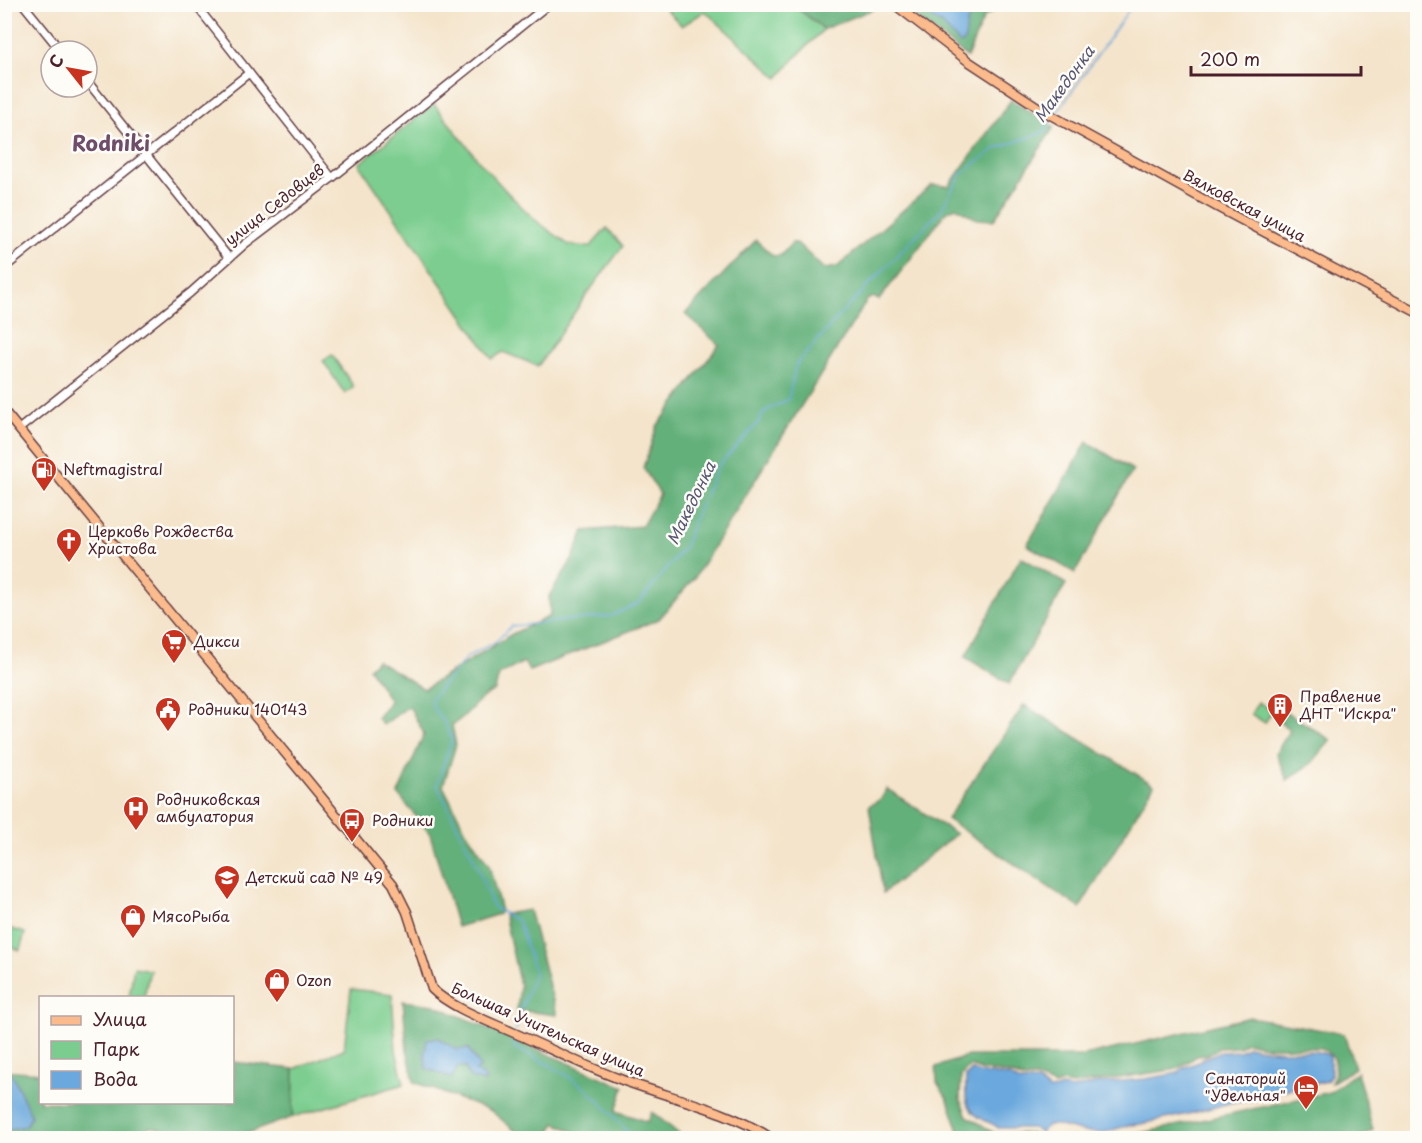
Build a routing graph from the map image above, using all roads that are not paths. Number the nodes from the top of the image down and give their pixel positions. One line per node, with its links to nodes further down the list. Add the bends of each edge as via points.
1 (23, 4): 5 (street)
2 (195, 4): 6 (street)
3 (549, 4): 9 (street, улица Седовцев)
4 (894, 4): 12 (main road, Вялковская улица, via 968,61 1060,120)
5 (52, 39)
6 (249, 73): 8 (street); 9 (street)
7 (99, 96): 8 (street)
8 (146, 154): 10 (street); 11 (street)
9 (332, 178): 10 (street, улица Седовцев)
10 (229, 258): 14 (street, улица Седовцев)
11 (4, 268)
12 (1418, 313)
13 (4, 411): 14 (main road, Большая Учительская улица)
14 (20, 429): 15 (main road, Большая Учительская улица, via 393,884 408,914 432,988 445,999 502,1027 616,1078 738,1120)
15 (771, 1138)

